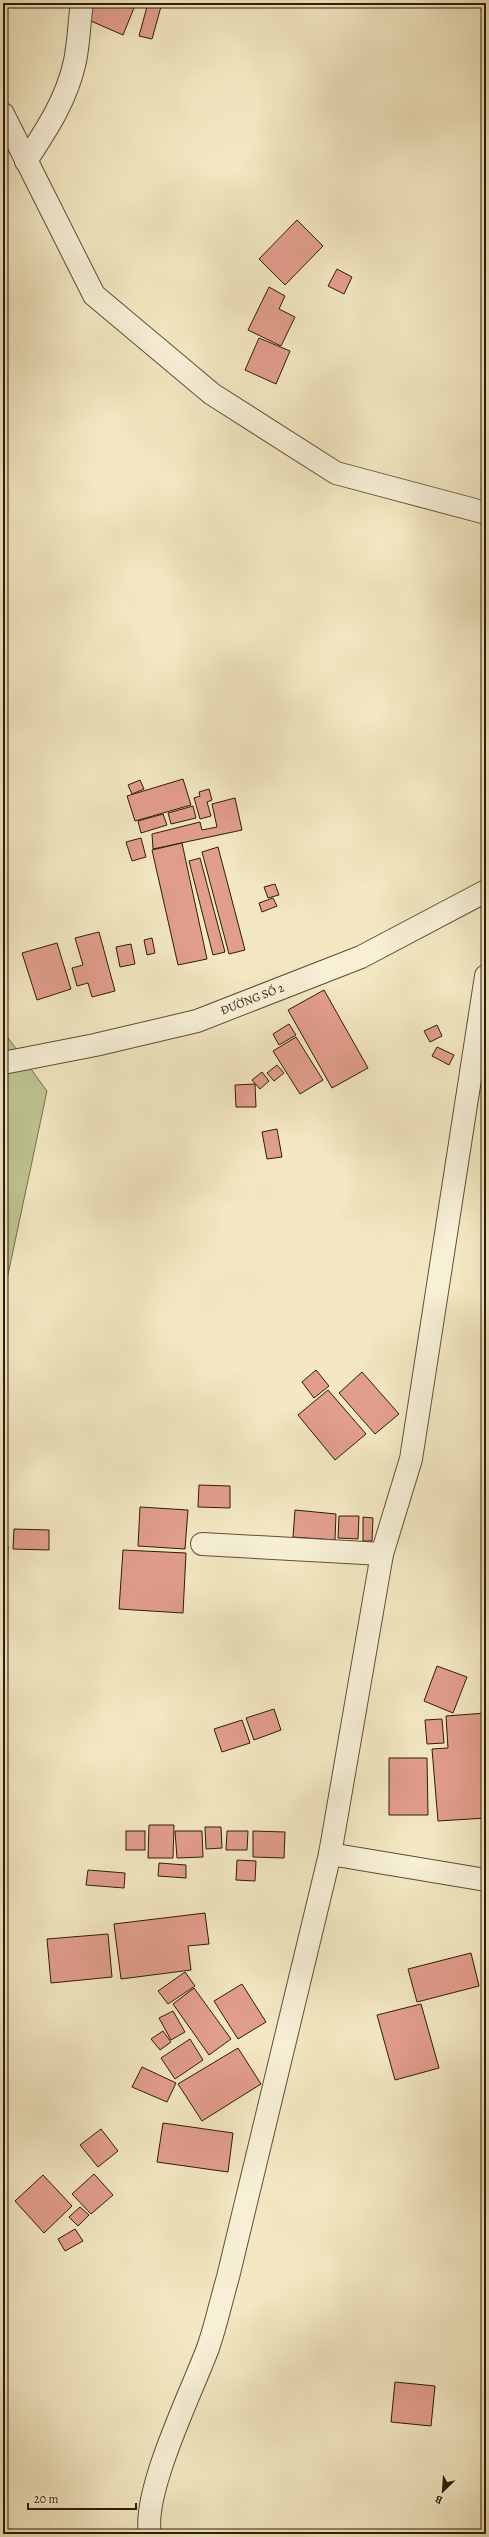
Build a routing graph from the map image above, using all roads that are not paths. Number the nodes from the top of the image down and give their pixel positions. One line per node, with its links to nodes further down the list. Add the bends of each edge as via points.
1 (82, 3): 3 (street, via 75,60 69,82 57,113)
2 (3, 114): 3 (street)
3 (26, 161): 4 (street, via 94,295 212,394 336,473)
4 (486, 513)
5 (486, 891): 7 (street, ĐƯỜNG SỐ 2, via 361,958 197,1021)
6 (486, 976): 9 (street, via 411,1459)
7 (3, 1063)
8 (202, 1544): 9 (street)
9 (382, 1554): 10 (street)
10 (330, 1854): 11 (street); 12 (street, via 228,2277 208,2347 167,2450 149,2510)
11 (486, 1880)
12 (150, 2534)

